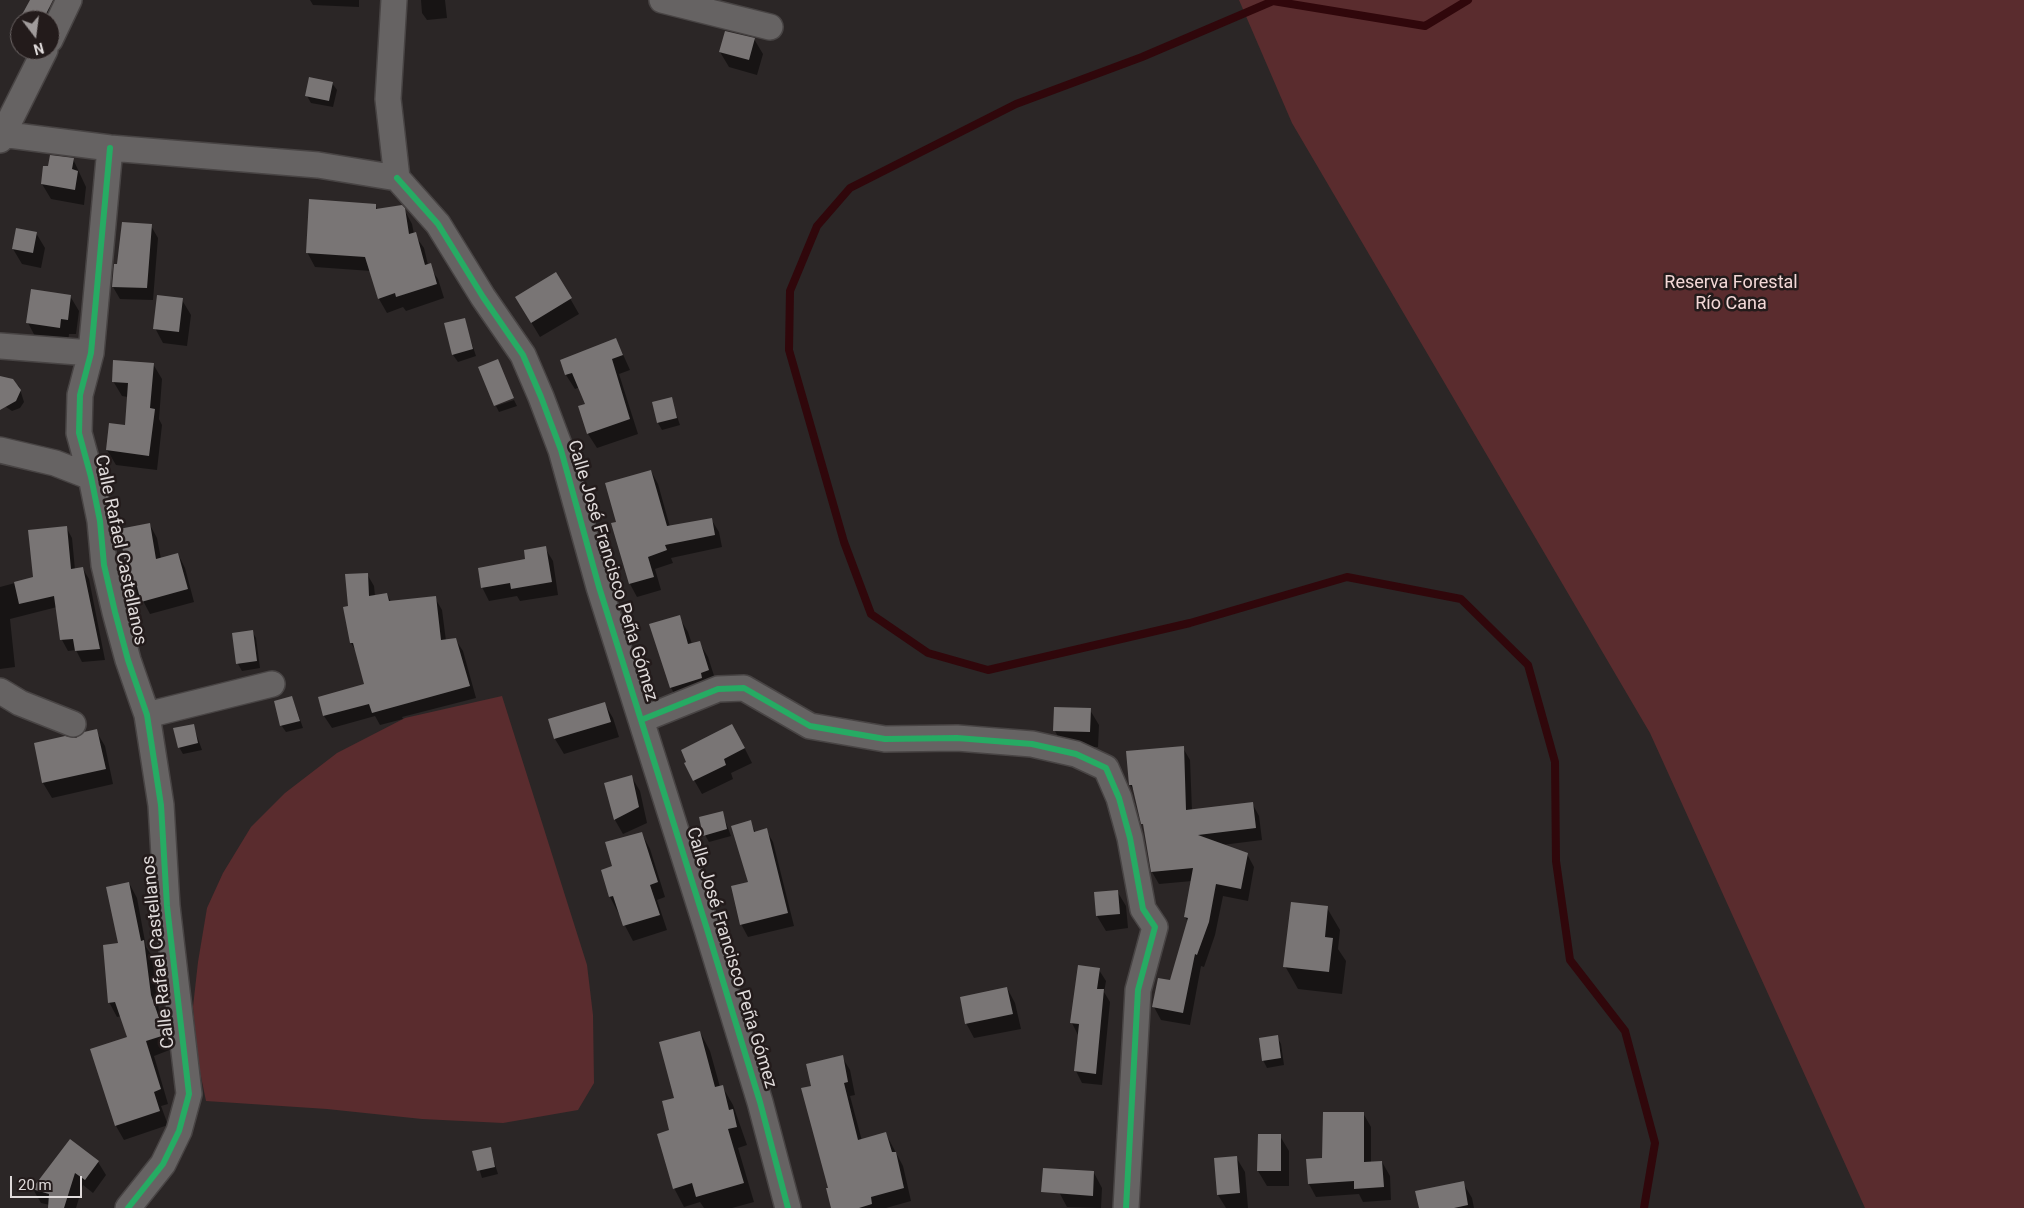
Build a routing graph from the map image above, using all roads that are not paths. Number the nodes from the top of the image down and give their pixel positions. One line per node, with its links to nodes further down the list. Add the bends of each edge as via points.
1 (69, 0): 4 (street)
2 (394, 0): 9 (street, via 388,99)
3 (662, 0): 5 (street)
4 (60, 19)
5 (770, 27)
6 (40, 60): 7 (street)
7 (1, 136): 8 (street)
8 (110, 148): 9 (street, via 318,165); 11 (street, Calle Rafael Castellanos)
9 (397, 178): 17 (street, Calle José Francisco Peña Gómez, via 438,224 523,355 561,450 598,588)
10 (0, 346): 11 (street)
11 (91, 354): 13 (street, Calle Rafael Castellanos, via 80,395 80,433)
12 (0, 450): 13 (street, via 55,463)
13 (91, 477): 16 (street, Calle Rafael Castellanos, via 104,565 115,612)
14 (272, 684): 16 (street)
15 (0, 691): 18 (street, via 20,703)
16 (147, 715): 19 (street, Calle Rafael Castellanos, via 161,805 168,906 189,1094 180,1132 163,1164)
17 (641, 720): 20 (street, Calle José Francisco Peña Gómez, via 760,1102); 21 (street, via 718,689 744,688 810,726 885,739 957,738 1032,744 1076,754 1106,768 1119,798 1130,838 1144,909 1155,927 1138,990)
18 (73, 724)
19 (128, 1208)
20 (788, 1208)
21 (1126, 1208)

